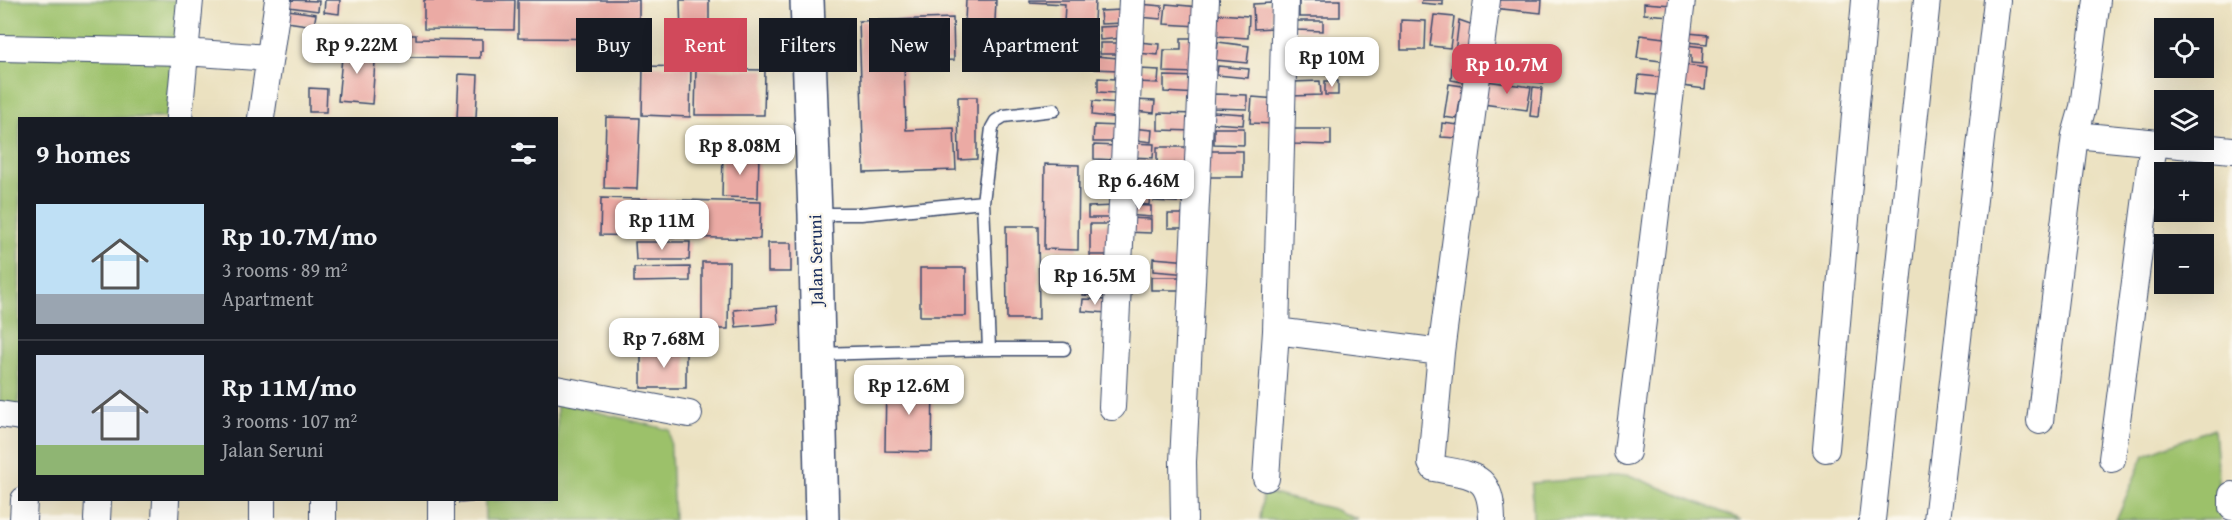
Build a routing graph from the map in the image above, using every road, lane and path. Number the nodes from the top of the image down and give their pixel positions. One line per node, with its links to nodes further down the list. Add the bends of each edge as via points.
1 (190, 0): 14 (street)
2 (278, 0): 15 (street)
3 (807, 0): 23 (main road, Jalan Seruni)
4 (1132, 0): 30 (street)
5 (1206, 0): 54 (street)
6 (1285, 0): 24 (street)
7 (1487, 0): 27 (street)
8 (1682, 0): 36 (street)
9 (1865, 0): 35 (street)
10 (1927, 0): 56 (street)
11 (1997, 0): 57 (street)
12 (2097, 0): 19 (street, via 2083,107)
13 (0, 48): 14 (street)
14 (184, 52): 15 (street); 17 (street)
15 (269, 58): 18 (street)
16 (1054, 110): 22 (lane, via 1004,116 996,121)
17 (179, 117)
18 (261, 117)
19 (2075, 135): 20 (street); 34 (street)
20 (2153, 143): 21 (street); 37 (street)
21 (2232, 150)
22 (983, 202): 23 (lane); 25 (lane)
23 (837, 214): 28 (main road, Jalan Seruni)
24 (1276, 331): 27 (street); 38 (street)
25 (989, 349): 26 (lane); 28 (lane, via 861,352)
26 (1064, 349)
27 (1442, 352): 55 (street, via 1431,463 1434,468 1473,476 1484,483 1490,496)
28 (825, 362): 53 (main road, Jalan Seruni)
29 (558, 389): 32 (street)
30 (1112, 407)
31 (0, 414): 33 (street)
32 (689, 414)
33 (18, 417)
34 (2040, 422)
35 (1826, 449)
36 (1627, 452)
37 (2112, 459)
38 (1266, 478)
39 (2232, 495): 46 (street)
40 (24, 501): 47 (street)
41 (98, 501): 48 (street)
42 (166, 501): 49 (street)
43 (262, 501): 50 (street)
44 (322, 501): 51 (street)
45 (441, 501): 52 (street)
46 (2232, 507)
47 (23, 520)
48 (98, 520)
49 (165, 520)
50 (262, 520)
51 (323, 520)
52 (441, 520)
53 (822, 520)
54 (1184, 520)
55 (1492, 520)
56 (1872, 520)
57 (1937, 520)

